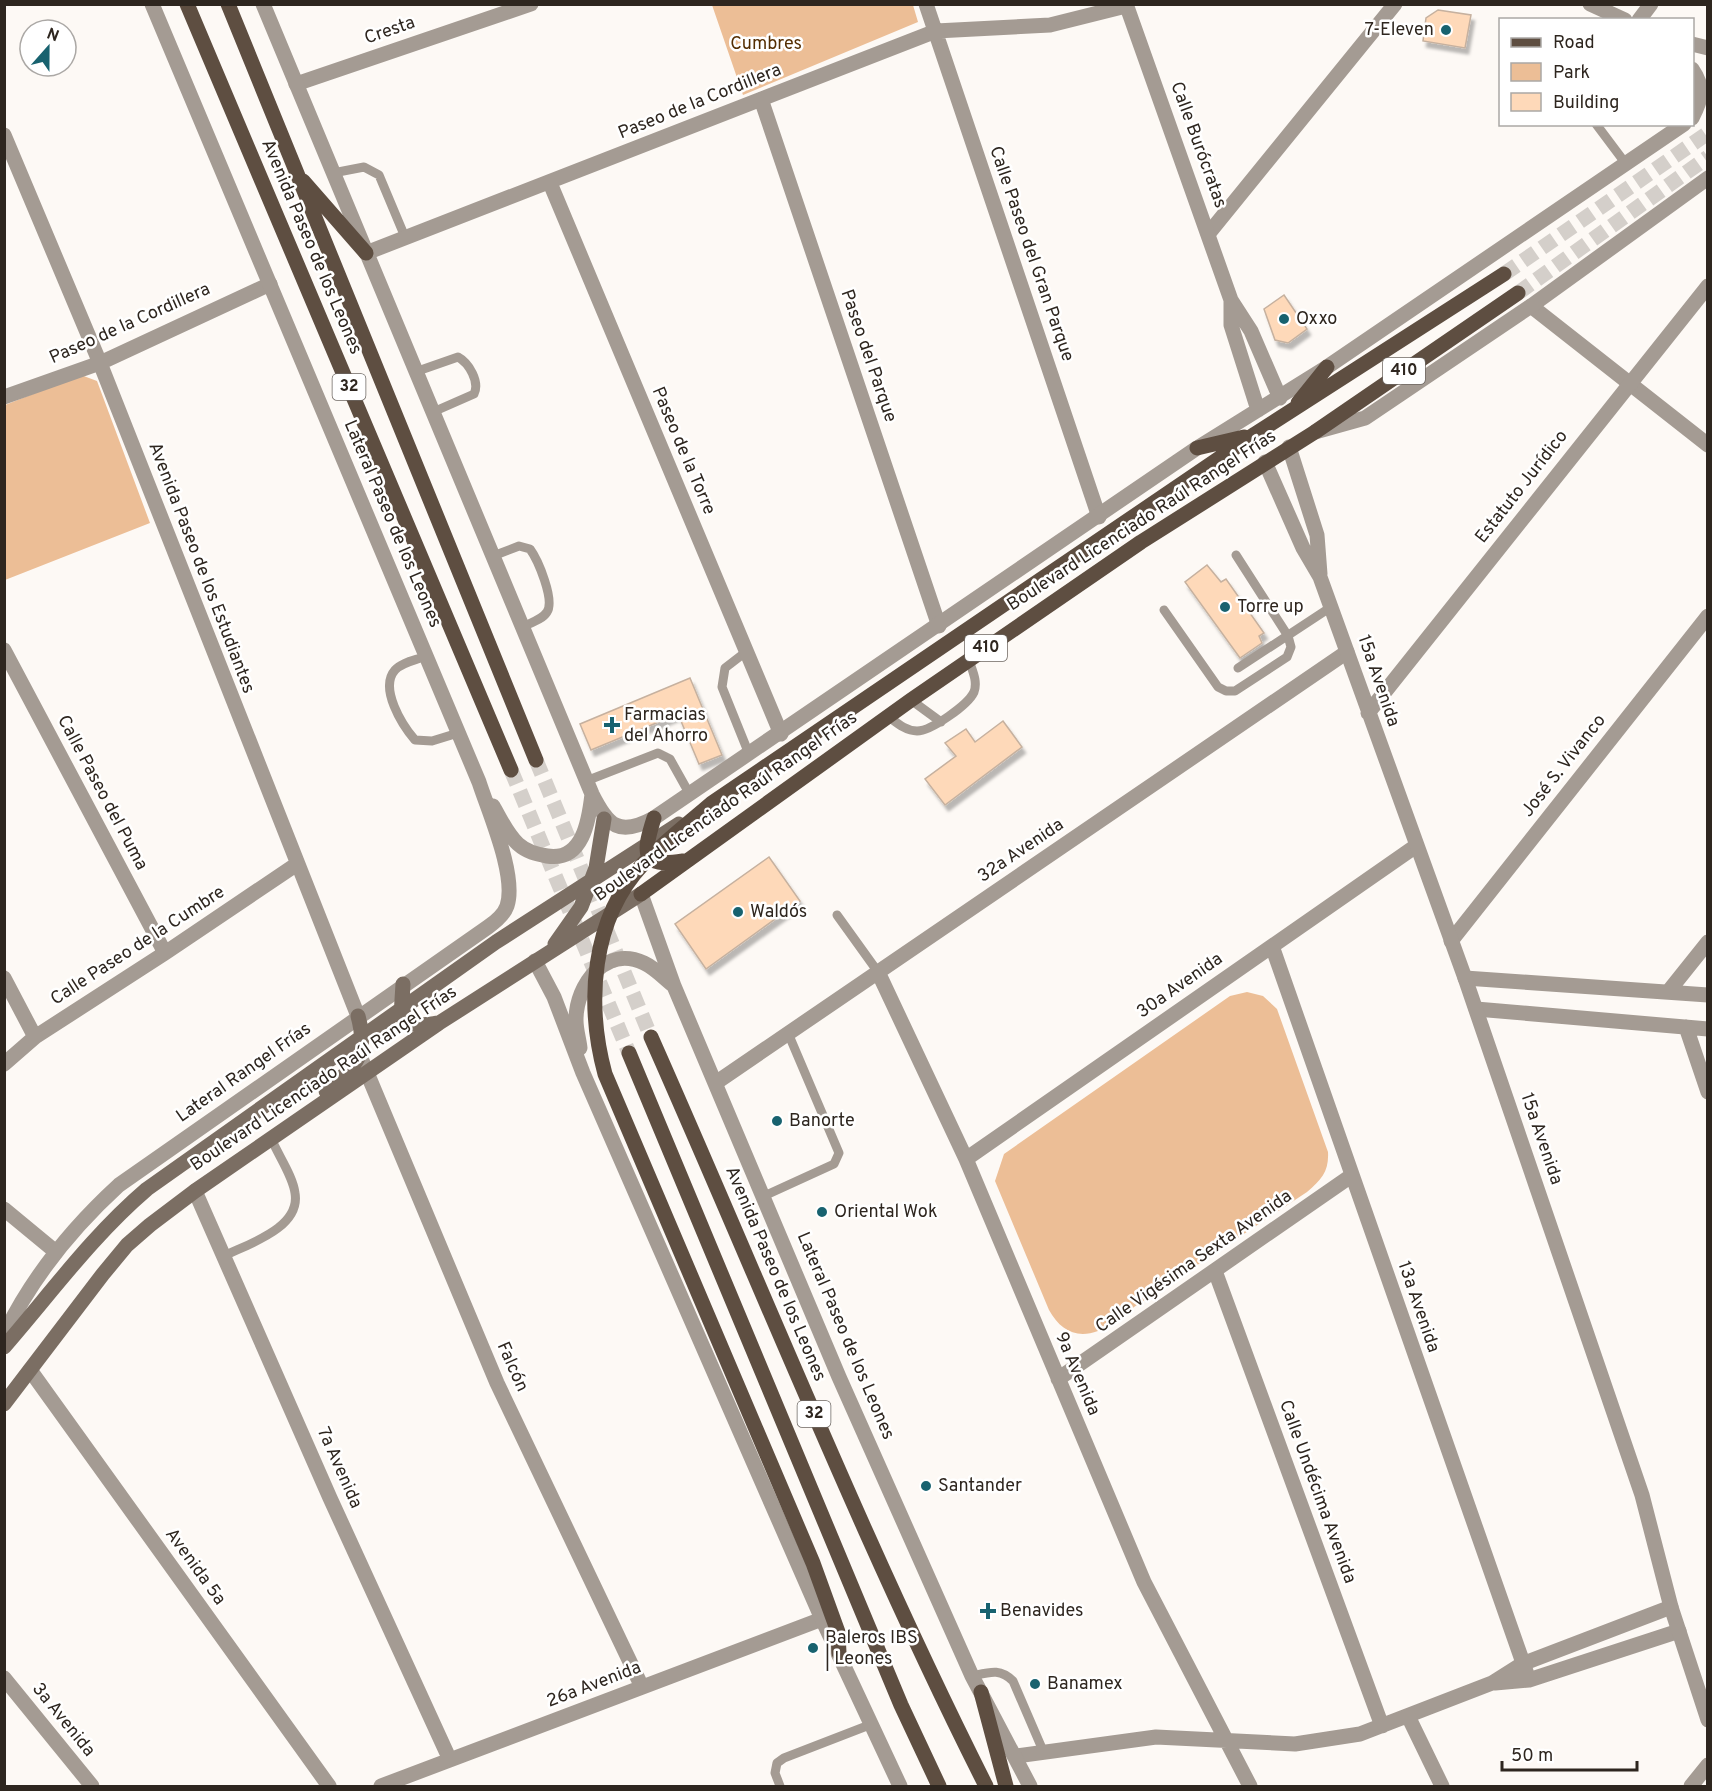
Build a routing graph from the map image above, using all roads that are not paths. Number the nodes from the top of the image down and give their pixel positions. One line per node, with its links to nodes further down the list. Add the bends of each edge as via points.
1 (152, 4): 32 (street, Lateral Paseo de los Leones)
2 (187, 4): 76 (main road, Avenida Paseo de los Leones / 32)
3 (228, 4): 24 (main road, Avenida Paseo de los Leones / 32)
4 (263, 4): 15 (street)
5 (531, 4): 15 (street, Cresta)
6 (926, 4): 13 (street, Calle Paseo del Gran Parque)
7 (1395, 4): 28 (street)
8 (1590, 4): 11 (street)
9 (1651, 4): 12 (street)
10 (1127, 5): 13 (street, Paseo de la Cordillera, via 1050,25); 28 (street, Calle Burócratas)
11 (1621, 18)
12 (1640, 18)
13 (936, 31): 16 (street, Paseo de la Cordillera); 52 (street, Calle Paseo del Gran Parque)
14 (1694, 73): 18 (street, via 1702,89)
15 (296, 84): 25 (street)
16 (761, 99): 27 (street, Paseo de la Cordillera); 59 (street, Paseo del Parque)
17 (1707, 108): 19 (street)
18 (1694, 114)
19 (1694, 117)
20 (1598, 126): 23 (lane)
21 (1681, 126): 23 (street)
22 (4, 135): 37 (street, Avenida Paseo de los Estudiantes)
23 (1626, 164): 38 (street)
24 (295, 172): 30 (main road); 75 (main road, Avenida Paseo de los Leones / 32)
25 (333, 173): 29 (lane, via 364,167 379,175); 30 (street)
26 (1707, 178): 36 (street)
27 (550, 183): 29 (street, Paseo de la Cordillera); 63 (street, Paseo de la Torre)
28 (1209, 233): 35 (street, Calle Burócratas)
29 (405, 237): 30 (street, Paseo de la Cordillera)
30 (366, 253): 39 (street)
31 (1504, 274): 45 (main road, Boulevard Licenciado Raúl Rangel Frías / 410)
32 (270, 284): 37 (street, Paseo de la Cordillera); 65 (street, Lateral Paseo de los Leones)
33 (1707, 286): 40 (street, Estatuto Jurídico)
34 (1518, 293): 46 (main road, Boulevard Licenciado Raúl Rangel Frías / 410)
35 (1231, 300): 42 (street, Calle Burócratas, via 1251,331); 43 (street, Calle Burócratas, via 1231,325)
36 (1531, 306): 40 (street); 46 (street, via 1365,418)
37 (100, 363): 41 (street, Paseo de la Cordillera); 86 (street, Avenida Paseo de los Estudiantes)
38 (1327, 367): 42 (street); 45 (main road)
39 (415, 372): 44 (street); 44 (lane, via 458,357 465,361 475,383 474,394)
40 (1630, 381): 48 (street); 69 (street, Estatuto Jurídico)
41 (4, 397)
42 (1280, 398): 43 (street)
43 (1258, 410): 50 (street)
44 (433, 412): 54 (street)
45 (1291, 412): 47 (main road, Boulevard Licenciado Raúl Rangel Frías / 410)
46 (1315, 432): 49 (main road, Boulevard Licenciado Raúl Rangel Frías / 410)
47 (1256, 434): 50 (main road); 80 (main road, Boulevard Licenciado Raúl Rangel Frías / 410)
48 (1707, 445)
49 (1289, 447): 51 (main road, Boulevard Licenciado Raúl Rangel Frías / 410); 55 (street, 15a Avenida, via 1317,535)
50 (1197, 448): 52 (street)
51 (1265, 462): 55 (street, 15a Avenida, via 1303,549); 66 (main road, Boulevard Licenciado Raúl Rangel Frías / 410)
52 (1099, 517): 59 (street)
53 (1236, 555): 61 (lane)
54 (493, 556): 60 (street); 60 (lane, via 519,546 536,556 550,607 542,617)
55 (1320, 577): 56 (street, 15a Avenida)
56 (1331, 607): 61 (lane); 64 (street, 15a Avenida)
57 (1164, 610): 61 (lane, via 1218,687 1226,691 1235,691 1287,657 1291,647)
58 (1707, 616): 89 (street, José S. Vivanco)
59 (939, 626): 73 (street)
60 (522, 627): 78 (street)
61 (1288, 636): 67 (lane)
62 (4, 650): 93 (street, Calle Paseo del Puma)
63 (747, 651): 73 (street, Paseo de la Torre); 74 (lane, via 725,668 722,687)
64 (1347, 652): 69 (street, 15a Avenida); 95 (street, 32a Avenida)
65 (426, 656): 72 (street, Lateral Paseo de los Leones); 72 (lane, via 396,668 391,675 394,706 415,740 432,741)
66 (969, 660): 68 (main road, Boulevard Licenciado Raúl Rangel Frías / 410); 71 (lane, via 975,684 973,693)
67 (1238, 668)
68 (911, 700): 70 (main road, Boulevard Licenciado Raúl Rangel Frías / 410); 71 (lane)
69 (1368, 713): 83 (street, 15a Avenida)
70 (889, 717): 71 (lane, via 916,732); 84 (main road, Boulevard Licenciado Raúl Rangel Frías / 410)
71 (941, 722)
72 (458, 733): 77 (street, Lateral Paseo de los Leones)
73 (781, 734): 74 (street)
74 (749, 754): 79 (street)
75 (536, 760)
76 (511, 770)
77 (479, 782): 78 (street, via 517,844 532,853 556,858 572,851 584,836); 85 (street, Lateral Paseo de los Leones)
78 (589, 787): 79 (lane, via 658,753 670,759); 82 (street)
79 (689, 793): 81 (street)
80 (712, 803): 128 (main road, Boulevard Licenciado Raúl Rangel Frías / 410, via 496,942 147,1189 82,1251); 135 (main road, via 643,864 611,912 600,945 595,984 599,1051 605,1074 813,1563 838,1632)
81 (654, 818): 82 (street, via 627,828); 84 (main road, via 647,854 662,864)
82 (604, 819): 92 (main road, via 596,868 581,906)
83 (1416, 846): 89 (street, 15a Avenida); 91 (street, 30a Avenida)
84 (689, 860): 87 (main road, Boulevard Licenciado Raúl Rangel Frías / 410)
85 (504, 862): 98 (street, Lateral Rangel Frías, via 509,895 507,908 498,919)
86 (297, 864): 93 (street, Calle Paseo de la Cumbre); 103 (street, Avenida Paseo de los Estudiantes)
87 (641, 894): 92 (main road, Boulevard Licenciado Raúl Rangel Frías / 410); 99 (street, Lateral Paseo de los Leones)
88 (837, 915): 95 (lane)
89 (1451, 941): 97 (street, 15a Avenida)
90 (1707, 942): 100 (street)
91 (1272, 946): 119 (street, 30a Avenida); 120 (street, 13a Avenida)
92 (552, 949): 94 (main road, Boulevard Licenciado Raúl Rangel Frías / 410)
93 (165, 954): 108 (street, Calle Paseo de la Cumbre)
94 (535, 961): 104 (main road, Boulevard Licenciado Raúl Rangel Frías / 410); 114 (street, via 554,997)
95 (878, 972): 107 (street, 32a Avenida); 119 (street, 9a Avenida)
96 (4, 978): 108 (street)
97 (1465, 978): 100 (street); 102 (street, 15a Avenida)
98 (403, 984): 103 (street, Lateral Rangel Frías); 104 (main road, via 401,1016 416,1025)
99 (674, 986): 114 (street, via 645,964 627,958 609,960 587,979 576,1020); 115 (street, Lateral Paseo de los Leones)
100 (1668, 992): 101 (street)
101 (1707, 995)
102 (1476, 1010): 105 (street); 132 (street, 15a Avenida, via 1642,1496)
103 (358, 1016): 111 (main road, via 362,1031); 124 (street, Lateral Rangel Frías, via 119,1185)
104 (439, 1023): 113 (main road, Boulevard Licenciado Raúl Rangel Frías / 410)
105 (1686, 1027): 106 (street); 116 (street)
106 (1707, 1029)
107 (788, 1033): 115 (street, 32a Avenida); 122 (lane, via 838,1153 834,1164)
108 (35, 1036): 112 (street, Calle Paseo de la Cumbre)
109 (651, 1037): 160 (main road, Avenida Paseo de los Leones / 32, via 856,1515)
110 (629, 1053): 159 (main road, 32, via 901,1705)
111 (360, 1056): 113 (street, Falcón); 117 (main road, via 356,1065)
112 (4, 1064)
113 (367, 1073): 117 (main road, Boulevard Licenciado Raúl Rangel Frías / 410); 141 (street, Falcón, via 497,1383)
114 (583, 1073): 133 (street)
115 (717, 1082): 122 (street, Lateral Paseo de los Leones)
116 (1707, 1092)
117 (284, 1129): 118 (main road, Boulevard Licenciado Raúl Rangel Frías / 410)
118 (271, 1138): 121 (main road, Boulevard Licenciado Raúl Rangel Frías / 410); 125 (lane, via 295,1191 296,1204 282,1225)
119 (966, 1159): 130 (street, 9a Avenida)
120 (1352, 1176): 126 (street, Calle Vigésima Sexta Avenida); 136 (street, 13a Avenida)
121 (195, 1191): 125 (street, 7a Avenida); 129 (main road, Boulevard Licenciado Raúl Rangel Frías / 410, via 128,1245)
122 (764, 1196): 137 (street, Lateral Paseo de los Leones, via 839,1377)
123 (4, 1209): 124 (street)
124 (56, 1252): 127 (street, Lateral Rangel Frías)
125 (224, 1256): 150 (street, 7a Avenida)
126 (1215, 1271): 130 (street, Calle Vigésima Sexta Avenida); 146 (street, Calle Undécima Avenida)
127 (4, 1335)
128 (4, 1347)
129 (30, 1370): 131 (main road, Boulevard Licenciado Raúl Rangel Frías / 410); 154 (street, Avenida 5a)
130 (1058, 1380): 147 (street, 9a Avenida, via 1144,1582)
131 (4, 1404)
132 (1671, 1607): 134 (street, 15a Avenida); 136 (street)
133 (822, 1619): 135 (street); 141 (street, 26a Avenida)
134 (1679, 1631): 139 (street); 144 (street, 15a Avenida)
135 (839, 1653): 145 (street)
136 (1522, 1664): 139 (street, 13a Avenida); 140 (street)
137 (972, 1676): 142 (street, Lateral Paseo de los Leones); 148 (lane, via 995,1671 1005,1673 1013,1681)
138 (4, 1678): 153 (street, 3a Avenida)
139 (1528, 1680): 140 (street)
140 (1492, 1683): 143 (street)
141 (642, 1687): 150 (street, 26a Avenida)
142 (981, 1692): 149 (street, Lateral Paseo de los Leones); 161 (main road)
143 (1408, 1716): 146 (street); 164 (street)
144 (1707, 1720)
145 (872, 1724): 151 (street); 156 (lane, via 784,1758 777,1763 775,1773)
146 (1382, 1726): 147 (street, via 1351,1736 1295,1744)
147 (1226, 1741): 148 (street, via 1156,1737); 163 (street, 9a Avenida)
148 (1044, 1753): 149 (street)
149 (1016, 1756): 162 (street, Lateral Paseo de los Leones)
150 (450, 1760): 155 (street, 26a Avenida)
151 (890, 1764): 157 (street); 158 (street)
152 (1707, 1765): 165 (street)
153 (92, 1786)
154 (329, 1786)
155 (381, 1786)
156 (780, 1786)
157 (890, 1786)
158 (900, 1786)
159 (939, 1786)
160 (986, 1786)
161 (1006, 1786)
162 (1030, 1786)
163 (1251, 1786)
164 (1442, 1786)
165 (1691, 1786)

